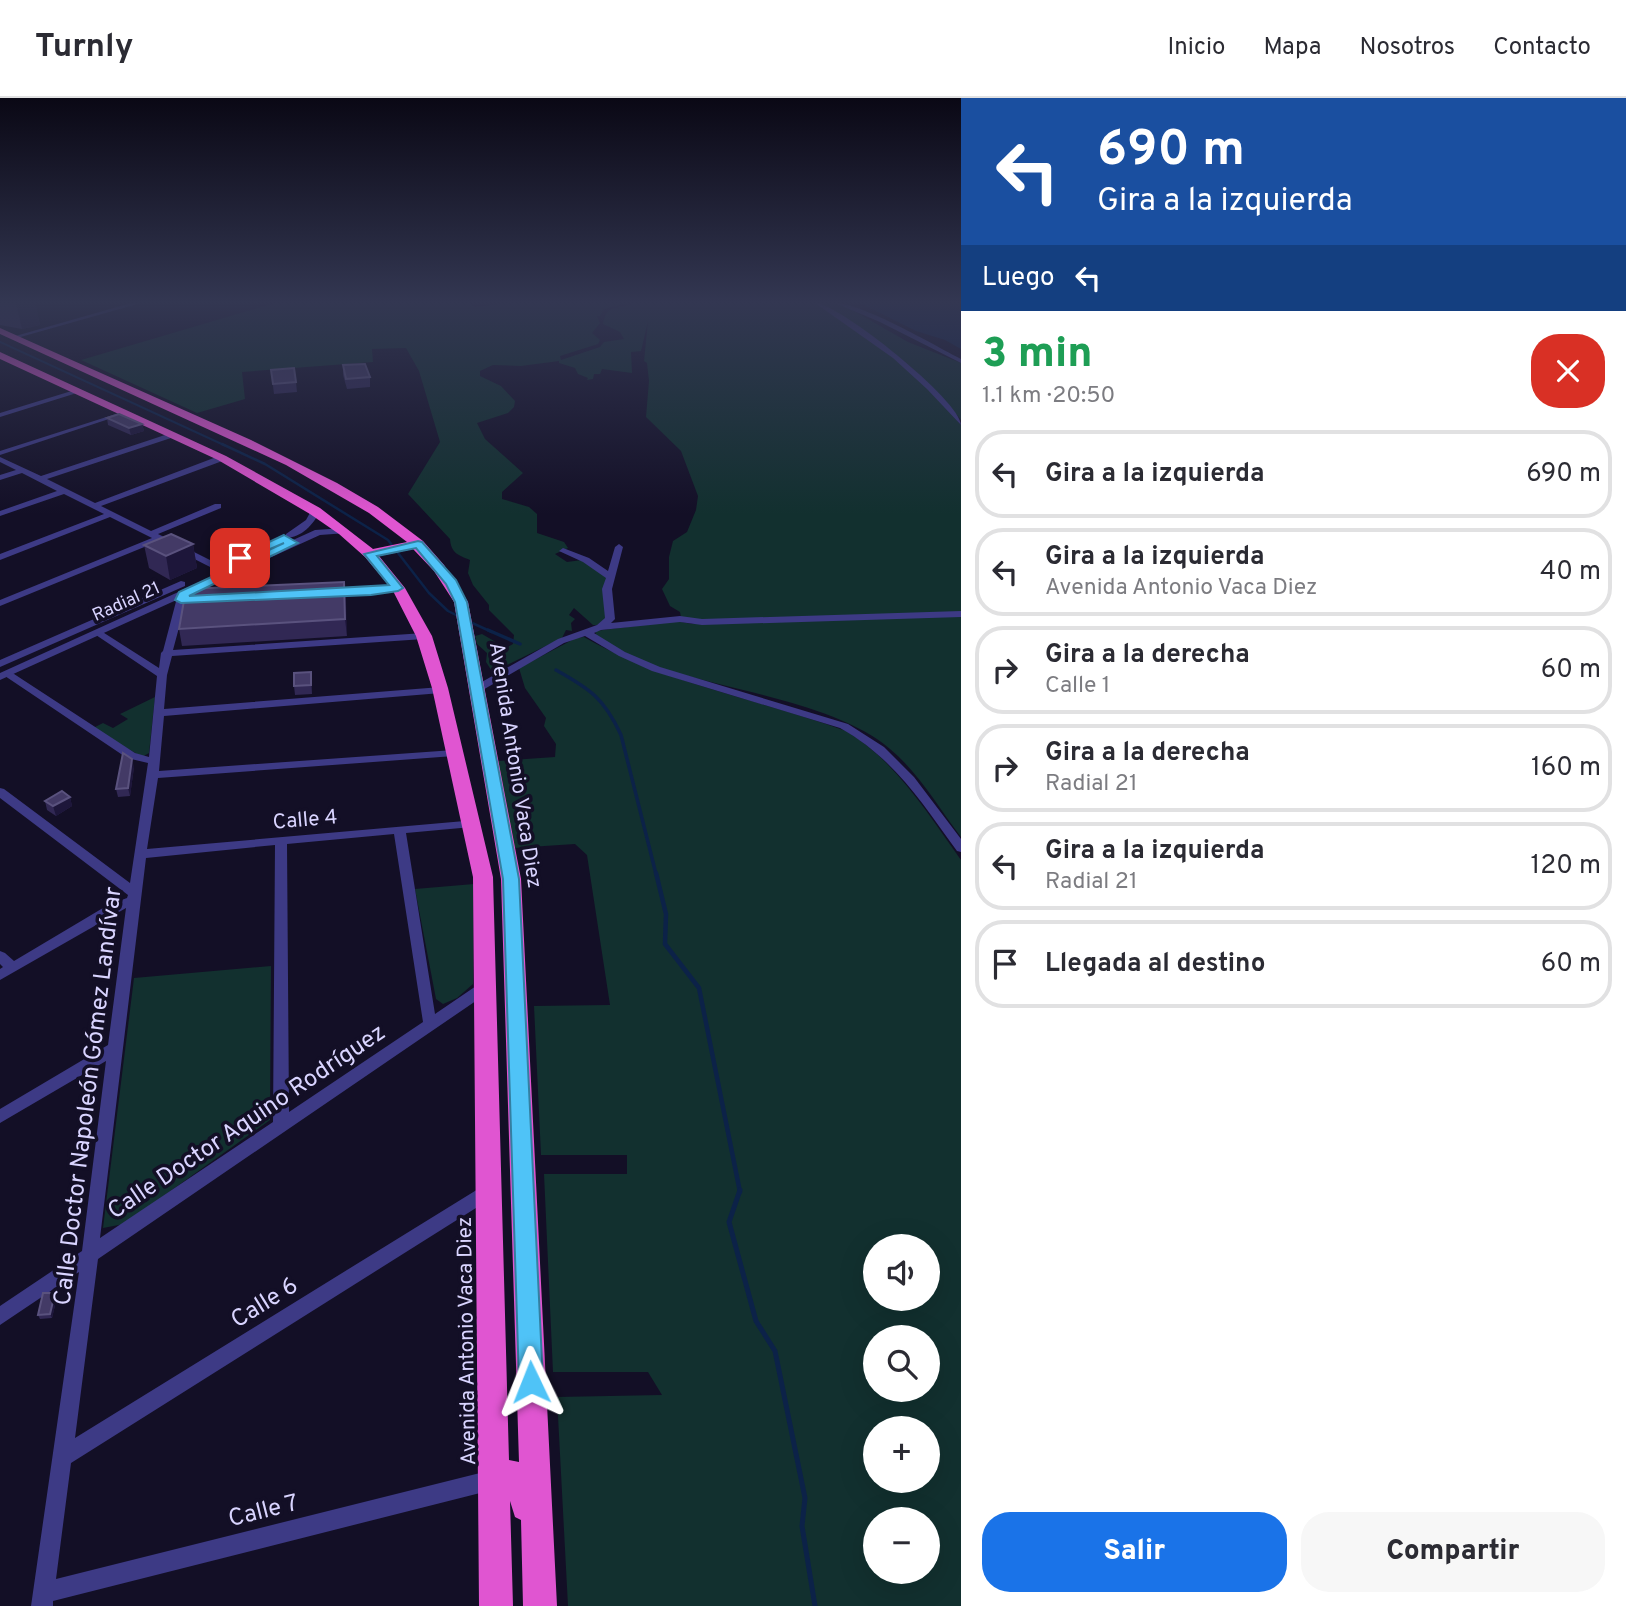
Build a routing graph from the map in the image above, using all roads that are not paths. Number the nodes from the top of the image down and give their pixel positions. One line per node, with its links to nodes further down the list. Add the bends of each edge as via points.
1 (39, 373): 4 (highway, Avenida Antonio Vaca Diez)
2 (94, 373): 24 (highway, Avenida Antonio Vaca Diez, via 293,465 365,506)
3 (916, 373): 7 (street)
4 (78, 391): 5 (highway, Avenida Antonio Vaca Diez); 6 (street)
5 (124, 413): 8 (highway, Avenida Antonio Vaca Diez); 9 (street)
6 (0, 415)
7 (961, 423)
8 (171, 435): 10 (highway, Avenida Antonio Vaca Diez); 14 (street)
9 (0, 453)
10 (222, 458): 16 (street); 18 (highway, Avenida Antonio Vaca Diez)
11 (0, 459): 12 (street)
12 (23, 470): 13 (street); 14 (street)
13 (0, 478)
14 (41, 480): 15 (street)
15 (64, 491): 16 (street); 19 (street)
16 (95, 506): 20 (street)
17 (218, 506): 22 (street)
18 (315, 511): 21 (highway, Avenida Antonio Vaca Diez); 23 (street, Radial 21, via 310,522)
19 (0, 514)
20 (111, 514): 22 (street); 28 (street)
21 (344, 531): 23 (street, Radial 21, via 318,531); 27 (highway, Avenida Antonio Vaca Diez)
22 (155, 536): 29 (street); 35 (street)
23 (288, 540): 29 (street, Radial 21); 34 (street, Radial 21)
24 (415, 545): 27 (highway); 45 (highway, Avenida Antonio Vaca Diez, via 452,583 461,602)
25 (619, 547): 30 (street)
26 (563, 551): 30 (street)
27 (376, 553): 31 (highway, Avenida Antonio Vaca Diez)
28 (0, 557)
29 (219, 568): 43 (street, Radial 21)
30 (611, 578): 38 (street, via 607,589 610,619)
31 (398, 588): 33 (street); 41 (highway, Avenida Antonio Vaca Diez)
32 (0, 593): 35 (street)
33 (318, 594)
34 (186, 598): 40 (street, Radial 21); 42 (street, Calle Doctor Napoleón Gómez Landívar)
35 (10, 599): 36 (street)
36 (0, 603)
37 (961, 614): 38 (street, via 680,619)
38 (600, 627): 39 (street)
39 (586, 632): 45 (street, via 561,640); 54 (street, via 656,669 860,733 904,773)
40 (98, 633): 43 (street, Radial 21); 44 (street)
41 (424, 636): 42 (street); 46 (highway, Avenida Antonio Vaca Diez)
42 (166, 653): 44 (street, Calle Doctor Napoleón Gómez Landívar)
43 (2, 672): 49 (street)
44 (162, 674): 47 (street, Calle Doctor Napoleón Gómez Landívar)
45 (477, 689): 71 (highway, Avenida Antonio Vaca Diez, via 511,879)
46 (441, 690): 47 (street); 48 (highway, Avenida Antonio Vaca Diez)
47 (160, 713): 49 (street, Calle Doctor Napoleón Gómez Landívar)
48 (454, 753): 49 (street); 51 (highway, Avenida Antonio Vaca Diez)
49 (153, 768): 55 (street, Calle Doctor Napoleón Gómez Landívar)
50 (3, 799): 56 (street)
51 (472, 823): 52 (street, Calle 4); 59 (highway, Avenida Antonio Vaca Diez, via 483,877)
52 (399, 830): 53 (street, Calle 4); 60 (street)
53 (281, 841): 55 (street, Calle 4); 63 (street)
54 (961, 848)
55 (142, 854): 56 (street, Calle Doctor Napoleón Gómez Landívar)
56 (134, 897): 58 (street); 61 (street, Calle Doctor Napoleón Gómez Landívar)
57 (0, 956): 58 (street)
58 (6, 971)
59 (484, 988): 60 (street, Calle Doctor Aquino Rodríguez); 64 (highway, Avenida Antonio Vaca Diez)
60 (430, 1024): 63 (street, Calle Doctor Aquino Rodríguez)
61 (115, 1048): 62 (street); 65 (street, Calle Doctor Napoleón Gómez Landívar)
62 (0, 1117)
63 (281, 1125): 65 (street, Calle Doctor Aquino Rodríguez)
64 (489, 1191): 67 (street, Calle 6); 68 (highway, Avenida Antonio Vaca Diez)
65 (90, 1254): 66 (street, Calle Doctor Aquino Rodríguez); 67 (street, Calle Doctor Napoleón Gómez Landívar)
66 (0, 1316)
67 (64, 1456): 69 (street, Calle Doctor Napoleón Gómez Landívar)
68 (494, 1479): 69 (street, Calle 7); 70 (highway, Avenida Antonio Vaca Diez); 71 (highway, via 515,1476 524,1484 529,1586)
69 (43, 1599)
70 (496, 1606)
71 (539, 1606)

